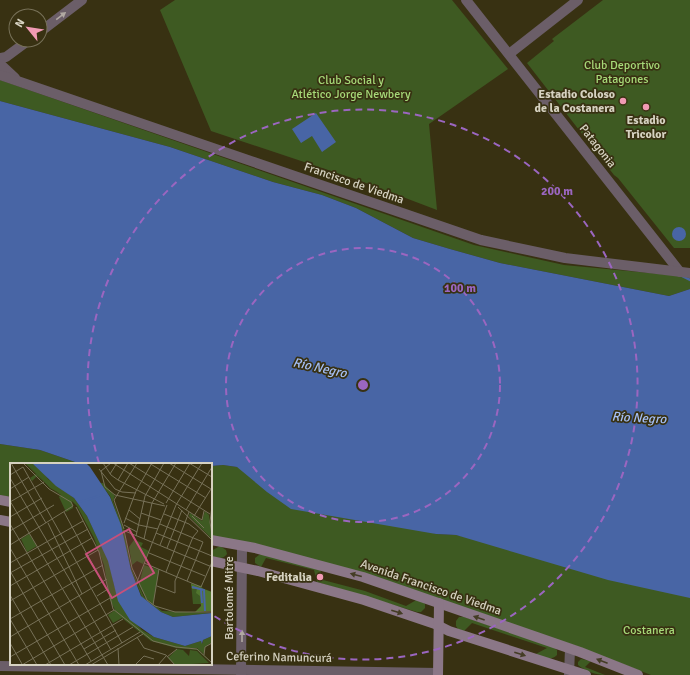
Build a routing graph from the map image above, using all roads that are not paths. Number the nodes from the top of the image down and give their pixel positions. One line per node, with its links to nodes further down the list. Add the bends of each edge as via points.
1 (82, 0): 4 (street, one-way to 1)
2 (466, 0): 6 (street, Patagonia)
3 (578, 0): 6 (street)
4 (48, 26)
5 (18, 48): 7 (street, via 6,57)
6 (509, 54): 11 (street, Patagonia)
7 (0, 58)
8 (0, 64): 10 (street, Francisco de Viedma)
9 (0, 75): 10 (street, Francisco de Viedma)
10 (18, 81): 11 (street, Francisco de Viedma, via 481,240 564,258)
11 (685, 272)
12 (0, 500): 13 (main road)
13 (10, 502)
14 (0, 520): 15 (main road)
15 (10, 522)
16 (212, 540): 17 (main road, Avenida Francisco de Viedma)
17 (242, 546): 19 (street, Bartolomé Mitre); 20 (main road, Avenida Francisco de Viedma, one-way to 17, via 363,577)
18 (212, 561): 19 (main road)
19 (242, 568): 21 (main road, one-way to 21, via 364,600); 25 (street, Bartolomé Mitre, one-way to 19)
20 (439, 603): 21 (main road); 22 (main road, Avenida Francisco de Viedma, one-way to 20)
21 (438, 626): 26 (main road, one-way to 26); 28 (main road)
22 (570, 649): 26 (street); 30 (main road, Avenida Francisco de Viedma, one-way to 22)
23 (0, 666): 24 (street, Ceferino Namuncurá)
24 (38, 669): 25 (street, Ceferino Namuncurá)
25 (242, 672): 27 (street, Ceferino Namuncurá)
26 (569, 672): 29 (main road)
27 (348, 673): 28 (street, Ceferino Namuncurá)
28 (438, 674)
29 (586, 675)
30 (638, 675)

